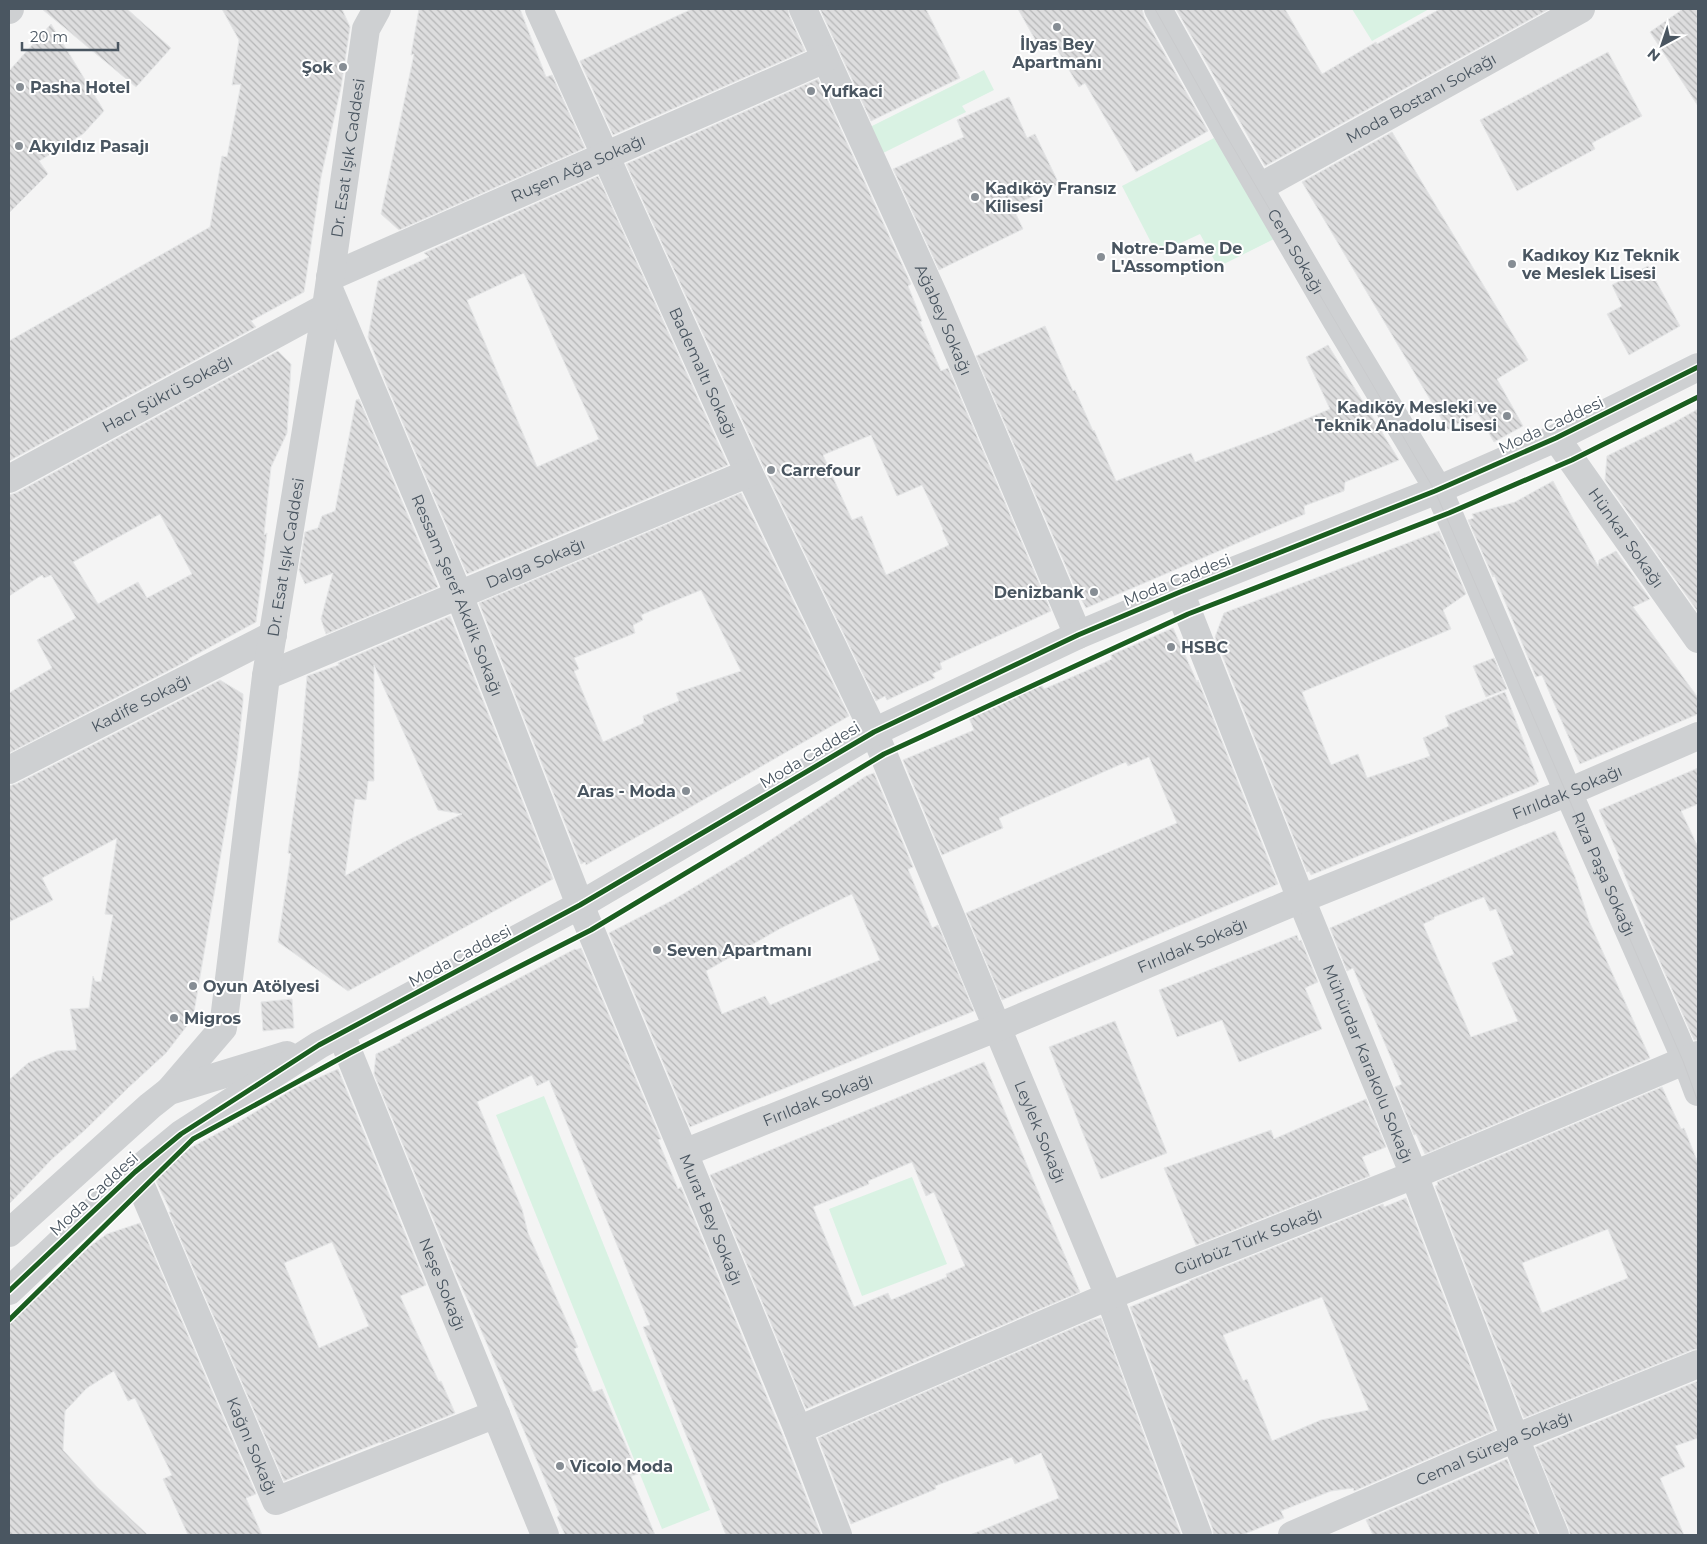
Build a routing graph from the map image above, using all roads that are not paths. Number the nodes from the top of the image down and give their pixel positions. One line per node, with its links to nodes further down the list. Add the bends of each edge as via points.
1 (539, 9): 7 (street, Bademaltı Sokağı)
2 (803, 9): 6 (street, Ağabey Sokağı)
3 (1158, 9): 8 (street, Cem Sokağı)
4 (1581, 9): 8 (street, Moda Bostanı Sokağı)
5 (370, 12): 9 (street, Dr. Esat Işık Caddesi)
6 (825, 59): 7 (street, Ruşen Ağa Sokağı); 18 (street, Ağabey Sokağı, via 936,298)
7 (604, 156): 9 (street, Ruşen Ağa Sokağı); 12 (street, Bademaltı Sokağı)
8 (1260, 187): 14 (street, Cem Sokağı)
9 (328, 291): 13 (street, Hacı Şükrü Sokağı); 16 (street, Ressam Şeref Akdik Sokağı); 17 (street, Dr. Esat Işık Caddesi)
10 (1698, 366): 11 (street, Moda Caddesi)
11 (1556, 438): 14 (street, Moda Caddesi); 19 (street, Hünkar Sokağı)
12 (749, 473): 16 (street, Dalga Sokağı); 21 (street, Bademaltı Sokağı)
13 (9, 479)
14 (1438, 490): 15 (street, Moda Caddesi); 24 (street, Rıza Paşa Sokağı)
15 (1180, 592): 18 (street, Moda Caddesi); 25 (street, Mühürdar Karakolu Sokağı)
16 (459, 595): 20 (street, Dalga Sokağı); 26 (street, Ressam Şeref Akdik Sokağı)
17 (273, 635): 20 (street, Dr. Esat Işık Caddesi); 23 (street, Kadife Sokağı)
18 (1078, 635): 21 (street, Moda Caddesi)
19 (1698, 639)
20 (266, 676): 30 (street, Dr. Esat Işık Caddesi, via 223,1028)
21 (874, 732): 26 (street, Moda Caddesi); 27 (street, Leylek Sokağı)
22 (1698, 736): 24 (street, Fırıldak Sokağı)
23 (9, 770)
24 (1568, 792): 25 (street, Fırıldak Sokağı); 29 (street, Rıza Paşa Sokağı)
25 (1301, 899): 27 (street, Fırıldak Sokağı); 34 (street, Mühürdar Karakolu Sokağı)
26 (580, 905): 28 (street, Moda Caddesi); 32 (street, Murat Bey Sokağı)
27 (996, 1028): 32 (street, Fırıldak Sokağı); 37 (street, Leylek Sokağı)
28 (330, 1039): 30 (street, Moda Caddesi); 33 (street, Moda Caddesi, via 181,1134); 39 (street, Neşe Sokağı)
29 (1692, 1057): 31 (street, Rıza Paşa Sokağı); 34 (street, Gürbüz Türk Sokağı)
30 (169, 1091): 35 (street, Moda Caddesi)
31 (1698, 1092)
32 (684, 1152): 40 (street, Murat Bey Sokağı)
33 (135, 1172): 36 (street, Moda Caddesi); 39 (street, Kağnı Sokağı, via 276,1501)
34 (1414, 1175): 37 (street, Gürbüz Türk Sokağı); 41 (street, Mühürdar Karakolu Sokağı)
35 (9, 1233)
36 (9, 1291)
37 (1108, 1296): 40 (street, Gürbüz Türk Sokağı); 44 (street, Leylek Sokağı)
38 (1698, 1364): 41 (street, Cemal Süreya Sokağı)
39 (496, 1414): 42 (street, Neşe Sokağı)
40 (798, 1430): 43 (street, Murat Bey Sokağı)
41 (1515, 1438): 45 (street, Cemal Süreya Sokağı); 46 (street, Mühürdar Karakolu Sokağı)
42 (545, 1535)
43 (838, 1535)
44 (1198, 1535)
45 (1292, 1535)
46 (1555, 1535)

